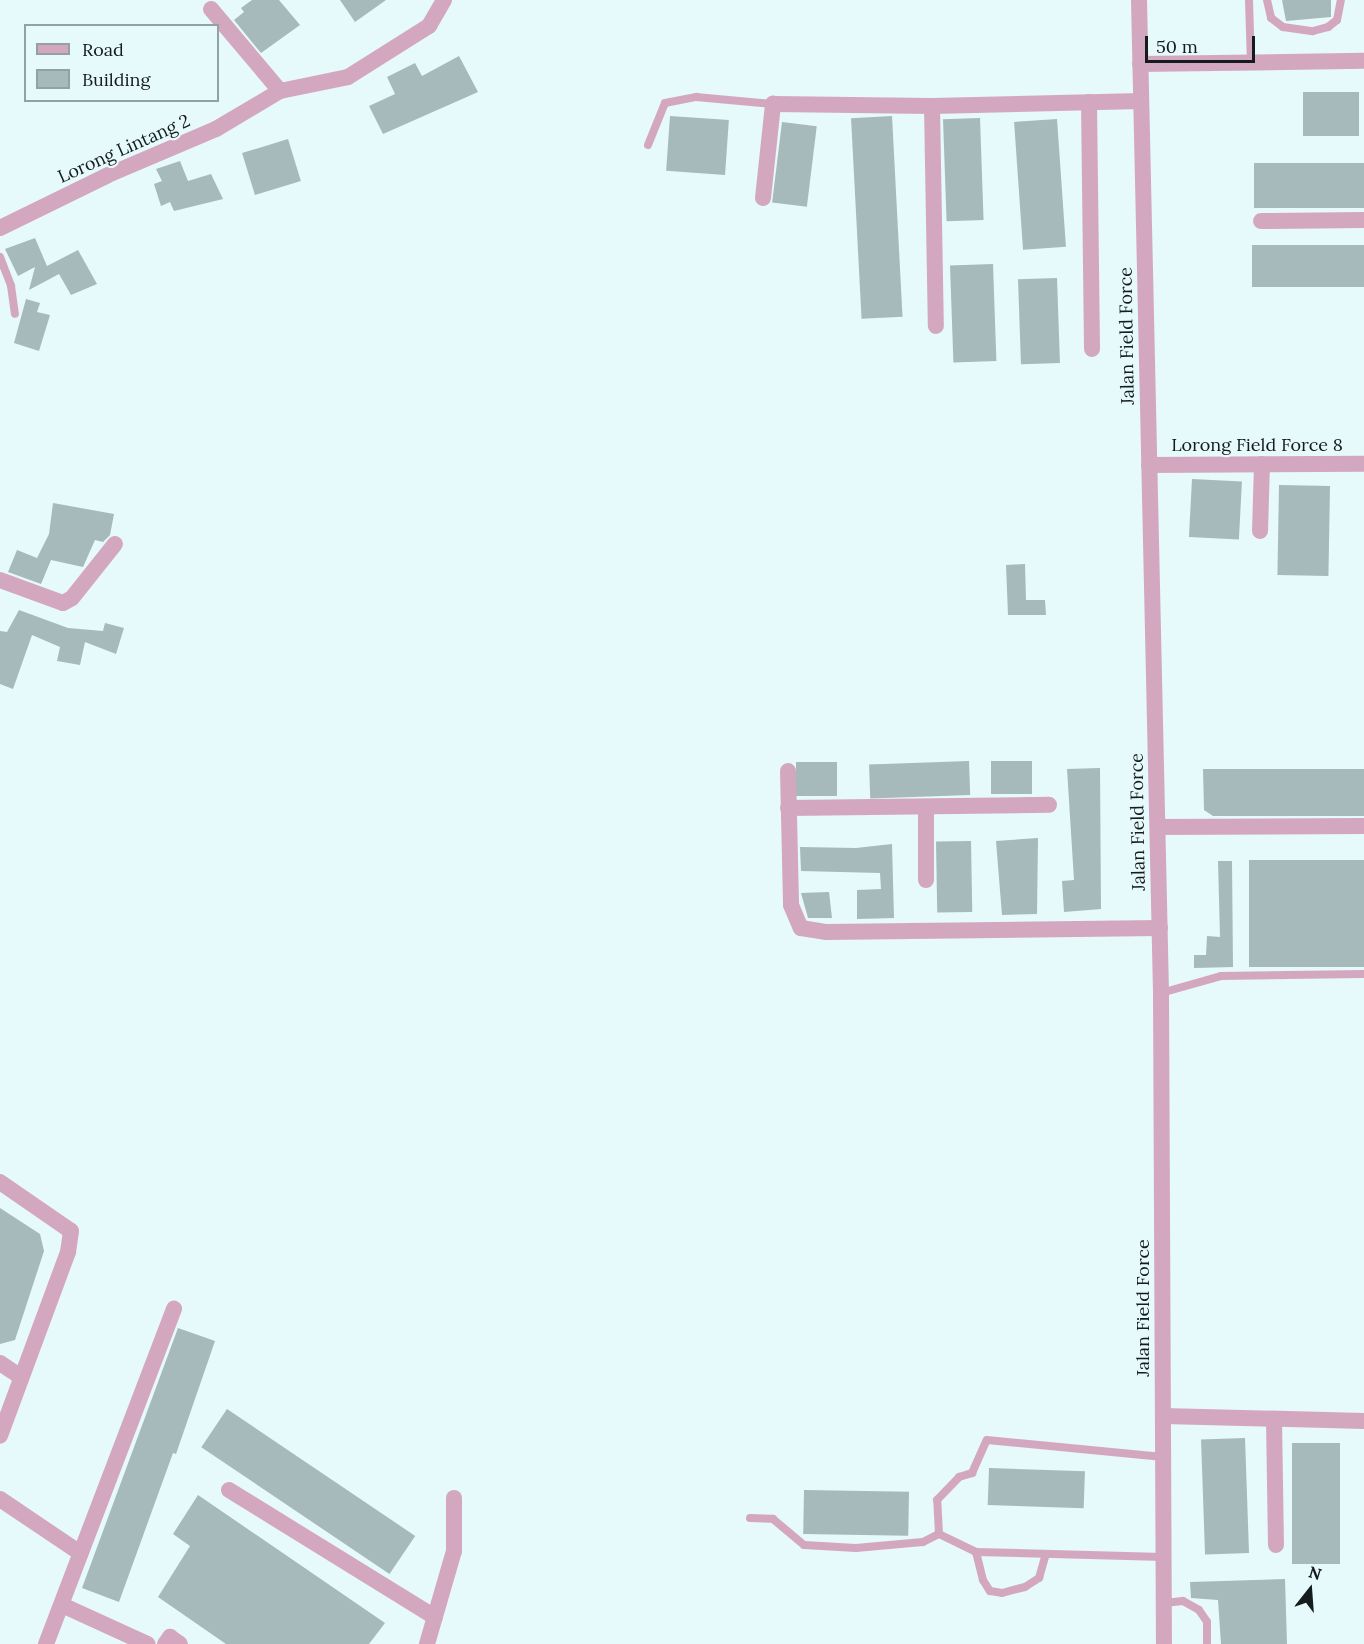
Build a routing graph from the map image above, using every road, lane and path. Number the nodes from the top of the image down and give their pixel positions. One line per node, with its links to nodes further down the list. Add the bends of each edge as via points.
1 (444, 0): 10 (street, Lorong Lintang 2, via 429,26 348,77)
2 (1138, 0): 9 (street, Jalan Field Force)
3 (1249, 0): 8 (lane)
4 (1267, 0): 5 (lane, via 1271,18 1283,27 1312,31 1328,27 1336,20)
5 (1341, 0)
6 (212, 9): 10 (street)
7 (1364, 61): 8 (street)
8 (1251, 63): 9 (street)
9 (1140, 64): 11 (street, Jalan Field Force)
10 (280, 91): 19 (street, Lorong Lintang 2, via 216,129 108,175)
11 (1141, 101): 12 (street); 26 (street, Jalan Field Force)
12 (1089, 102): 14 (street); 23 (street)
13 (773, 104): 14 (street); 15 (lane, via 696,97 665,103); 16 (street)
14 (932, 106): 22 (street)
15 (648, 146)
16 (763, 198)
17 (1261, 220): 18 (street)
18 (1364, 220)
19 (0, 228)
20 (0, 257): 21 (lane, via 11,286)
21 (15, 314)
22 (936, 326)
23 (1092, 349)
24 (1262, 464): 25 (street, Lorong Field Force 8); 26 (street, Lorong Field Force 8); 27 (street)
25 (1364, 464)
26 (1149, 465): 35 (street, Jalan Field Force)
27 (1260, 531)
28 (115, 544): 29 (street, via 72,598 63,603)
29 (0, 580)
30 (788, 771): 33 (street)
31 (1049, 805): 32 (street)
32 (926, 807): 33 (street); 36 (street)
33 (788, 808): 37 (street, via 791,905 801,928 827,932)
34 (1364, 826): 35 (street)
35 (1158, 827): 37 (street, Jalan Field Force)
36 (927, 880)
37 (1160, 928): 39 (street, Jalan Field Force)
38 (1364, 974): 39 (lane, via 1221,976)
39 (1161, 993): 44 (street, Jalan Field Force)
40 (0, 1182): 43 (street, via 71,1231 68,1252)
41 (174, 1309): 56 (street)
42 (0, 1363): 43 (street)
43 (21, 1377): 47 (street)
44 (1163, 1416): 45 (street); 48 (street, Jalan Field Force)
45 (1274, 1419): 46 (street); 54 (street)
46 (1364, 1421)
47 (0, 1437)
48 (1163, 1457): 53 (lane, via 987,1440 972,1473 959,1477 937,1500); 58 (street, Jalan Field Force)
49 (229, 1490): 61 (street)
50 (453, 1498): 61 (street, via 454,1551)
51 (0, 1499): 56 (street)
52 (750, 1518): 53 (lane, via 773,1519 804,1545 856,1548 923,1542)
53 (939, 1534): 55 (lane)
54 (1276, 1545)
55 (976, 1552): 57 (lane); 57 (lane, via 983,1580 990,1591 1002,1593 1025,1587 1039,1578)
56 (80, 1553): 60 (street)
57 (1046, 1554): 58 (lane)
58 (1163, 1557): 59 (street, Jalan Field Force)
59 (1164, 1604): 67 (street, Jalan Field Force); 68 (lane, via 1183,1601 1199,1610 1207,1622)
60 (62, 1605): 62 (street); 63 (street)
61 (435, 1617): 66 (street)
62 (46, 1644)
63 (147, 1644)
64 (165, 1644): 65 (street, via 170,1638)
65 (180, 1644)
66 (427, 1644)
67 (1164, 1644)
68 (1207, 1644)

